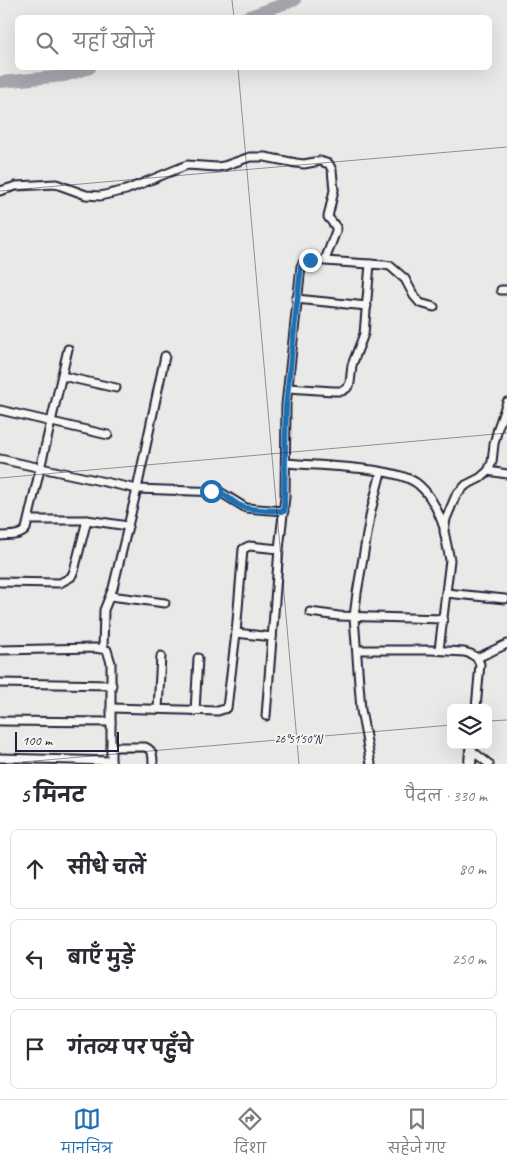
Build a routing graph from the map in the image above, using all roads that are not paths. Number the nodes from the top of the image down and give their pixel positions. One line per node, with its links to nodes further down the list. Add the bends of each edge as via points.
1 (0, 191): 2 (street, via 16,186 56,184 86,195 100,196 126,190 186,165 224,166 257,157 304,164 325,162 332,170 334,181 328,217 336,227)
2 (326, 260): 3 (street); 4 (street, via 303,263 299,270)
3 (370, 264): 5 (street); 6 (street, via 390,266 405,279 416,300)
4 (296, 299): 5 (street); 11 (street)
5 (367, 306): 11 (street, via 364,334 352,365 348,388 333,391)
6 (434, 307)
7 (68, 349): 9 (street)
8 (165, 356): 22 (street)
9 (62, 376): 10 (street); 14 (street)
10 (116, 388)
11 (288, 388): 17 (street)
12 (507, 402): 19 (street)
13 (0, 410): 14 (street)
14 (50, 422): 15 (street); 18 (street)
15 (108, 435)
16 (0, 459): 18 (street)
17 (286, 463): 20 (street); 23 (street)
18 (39, 468): 22 (street); 24 (street)
19 (488, 471): 21 (street); 27 (street, via 456,495)
20 (382, 472): 27 (street, via 404,476 418,484 428,494); 36 (street, via 371,511)
21 (507, 474)
22 (137, 490): 23 (street, via 220,492 246,508); 26 (street)
23 (284, 511): 29 (street)
24 (28, 520): 25 (street); 28 (street, via 23,533)
25 (87, 520): 26 (street); 30 (street, via 71,577 60,583)
26 (128, 526): 32 (street)
27 (444, 531): 31 (street, via 450,560)
28 (0, 536)
29 (279, 548): 38 (street, via 249,546 242,549); 39 (street)
30 (0, 582)
31 (446, 593): 33 (street); 37 (street)
32 (110, 596): 34 (street); 41 (street, via 103,616)
33 (505, 599)
34 (165, 603)
35 (310, 612): 36 (street)
36 (354, 617): 37 (street); 43 (street)
37 (443, 619): 44 (street)
38 (236, 633): 39 (street); 53 (street, via 227,708)
39 (272, 637): 54 (street)
40 (507, 644): 47 (street)
41 (102, 649): 42 (street); 49 (street, via 110,654)
42 (0, 650)
43 (357, 650): 44 (street); 63 (street, via 362,718)
44 (439, 650): 47 (street, via 464,652)
45 (162, 656): 52 (street)
46 (198, 658): 53 (street)
47 (477, 658): 50 (street, via 480,673)
48 (0, 683): 49 (street)
49 (112, 685): 51 (street)
50 (476, 704)
51 (112, 708): 52 (street); 56 (street)
52 (158, 710): 53 (street)
53 (195, 711)
54 (266, 716)
55 (0, 721): 56 (street)
56 (112, 722): 57 (street)
57 (111, 747): 61 (street); 62 (street, via 150,748)
58 (472, 749): 64 (street)
59 (474, 749): 65 (street)
60 (0, 758): 61 (street)
61 (111, 762)
62 (153, 764)
63 (371, 764)
64 (470, 764)
65 (490, 764)

